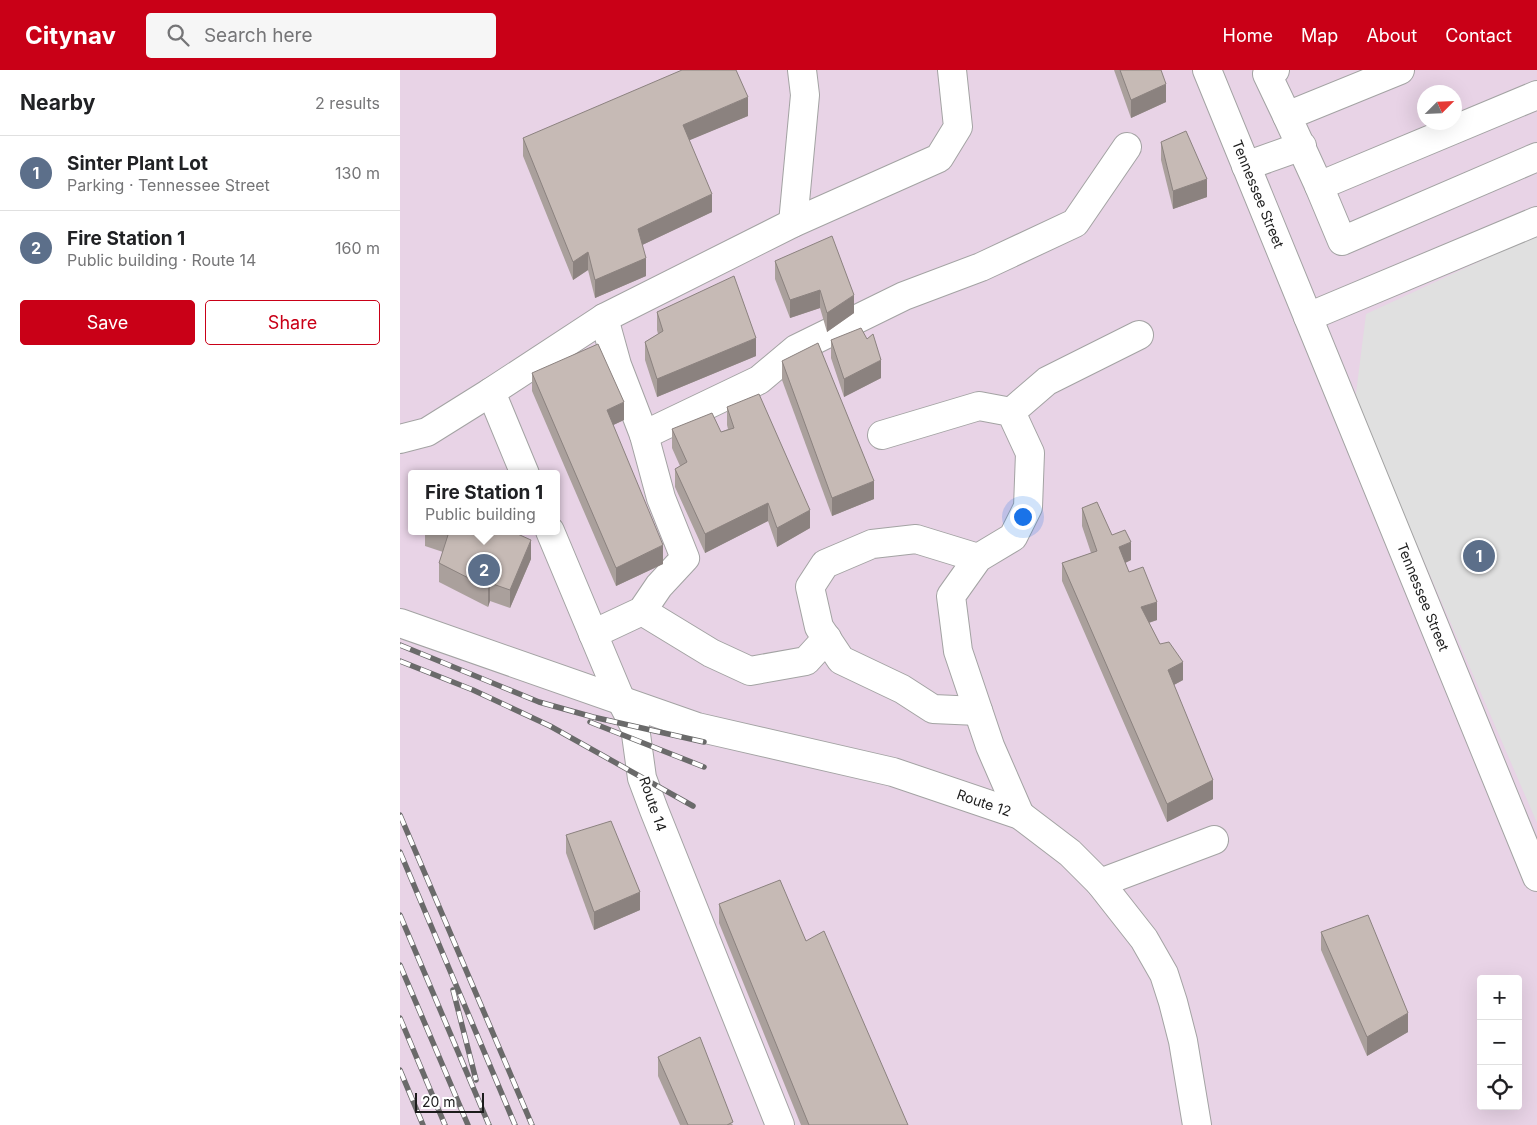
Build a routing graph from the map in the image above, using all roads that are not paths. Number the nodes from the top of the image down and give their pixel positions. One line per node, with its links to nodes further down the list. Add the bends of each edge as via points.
1 (802, 70): 14 (street, via 805,95)
2 (952, 70): 14 (street, via 958,127 939,158)
3 (1207, 70): 11 (street, Tennessee Street)
4 (1400, 70): 7 (street)
5 (1269, 71): 7 (street)
6 (1537, 95): 12 (street)
7 (1287, 116): 8 (street)
8 (1302, 146): 11 (street); 12 (street)
9 (1127, 147): 20 (street, via 1075,223 981,267 904,296 796,349 759,380)
10 (1537, 157): 12 (street, via 1342,242)
11 (1246, 166): 15 (street, Tennessee Street)
12 (1319, 186)
13 (1537, 221): 15 (street)
14 (793, 223): 16 (street)
15 (1308, 317): 34 (street, Tennessee Street)
16 (604, 318): 18 (street); 20 (street, via 617,365)
17 (1139, 335): 19 (street, via 1047,381)
18 (491, 392): 22 (street, via 427,432); 23 (street)
19 (1011, 412): 21 (street, via 978,406); 25 (street, via 1030,453 1028,507 1013,537)
20 (644, 434): 26 (street, via 661,498 685,558 659,586)
21 (882, 435)
22 (400, 439)
23 (523, 470)
24 (552, 535): 28 (street, Route 14)
25 (978, 558): 29 (street, via 916,540 872,544 825,564 810,587 819,627); 31 (street, via 952,596 958,652)
26 (642, 611): 28 (street); 29 (street, via 711,653 750,671 806,661)
27 (400, 622): 30 (street)
28 (593, 634): 30 (street, Route 14)
29 (827, 638): 31 (street, via 841,660 902,689 933,709)
30 (620, 698): 32 (street, Route 12, via 697,727 893,772); 36 (street, Route 14, via 635,727 642,778)
31 (978, 711): 32 (street)
32 (1020, 815): 35 (street, Route 12, via 1070,853)
33 (1214, 840): 35 (street)
34 (1537, 877)
35 (1100, 884): 37 (street, Route 12, via 1144,939 1164,974 1183,1041)
36 (780, 1125)
37 (1197, 1125)

